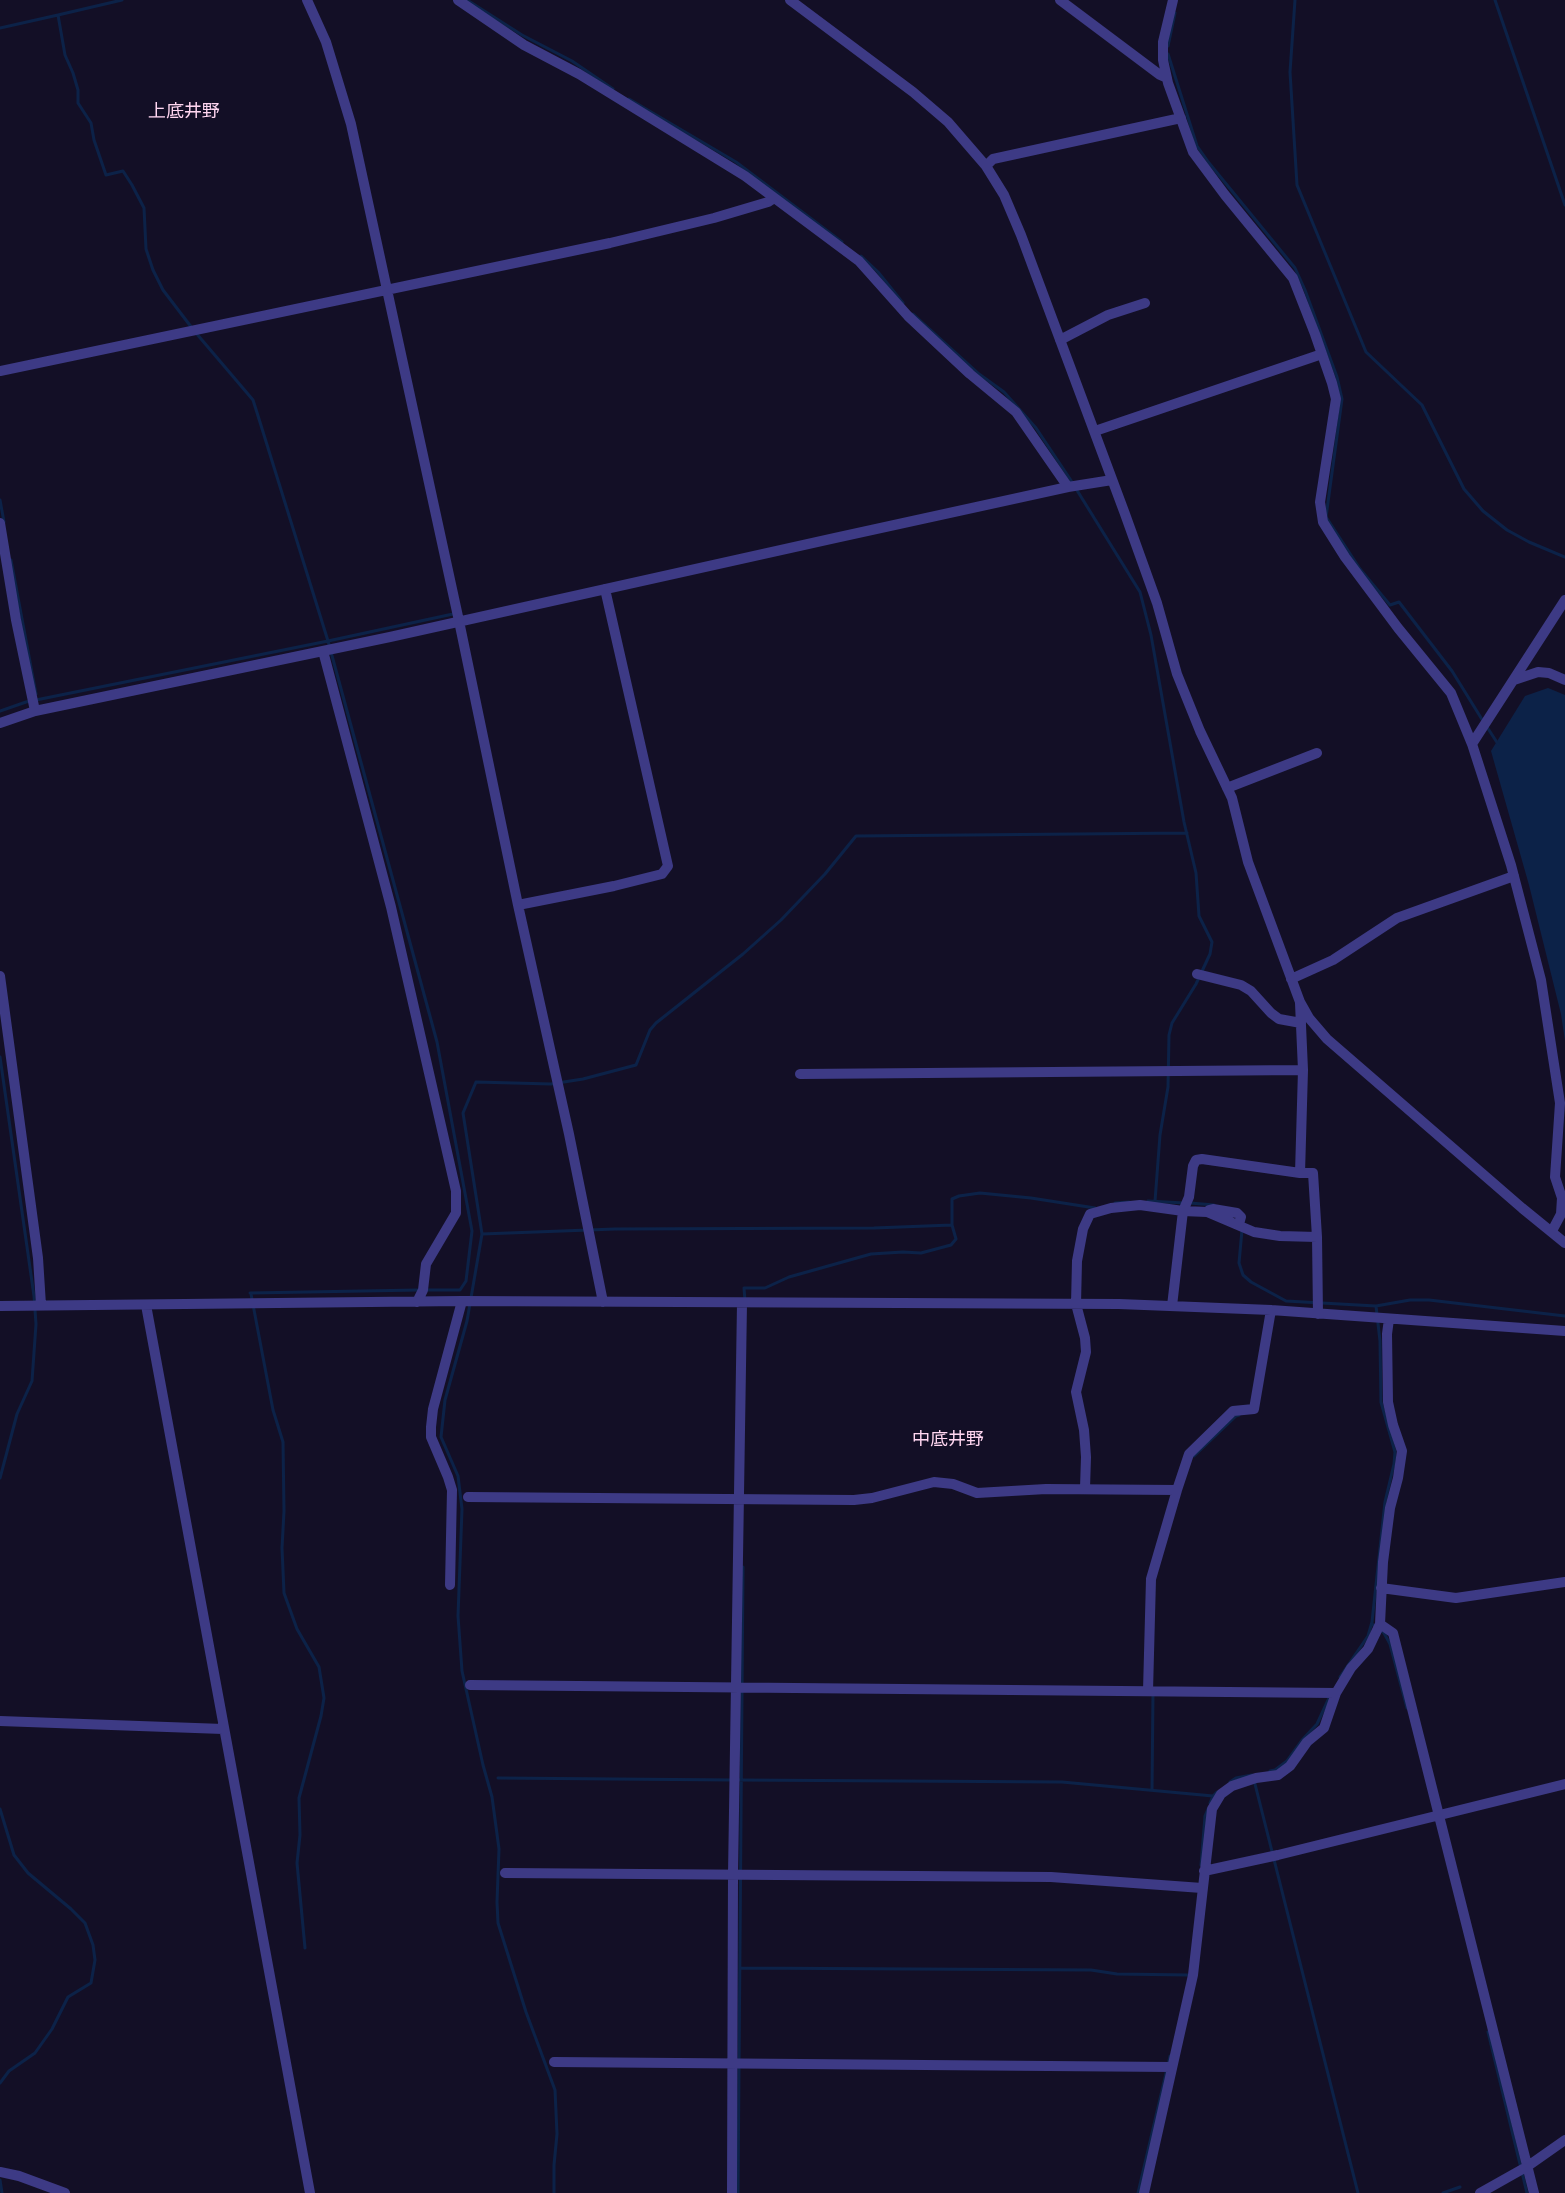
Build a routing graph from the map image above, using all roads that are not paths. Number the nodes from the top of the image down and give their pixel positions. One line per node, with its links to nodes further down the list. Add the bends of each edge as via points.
1 (308, 0): 10 (street, via 326,42 351,124)
2 (458, 0): 9 (street, via 524,45 594,83)
3 (790, 0): 8 (street, via 948,122)
4 (1060, 0): 6 (street)
5 (1173, 0): 6 (street, via 1163,42)
6 (1167, 78): 7 (street)
7 (1181, 118): 8 (street, via 993,159); 13 (street, via 1193,152 1293,278)
8 (986, 166): 12 (street, via 1004,195 1021,234)
9 (774, 198): 10 (street, via 714,218 610,243); 17 (street, via 859,261 908,316 1016,412)
10 (387, 289): 14 (street); 21 (street)
11 (1145, 303): 12 (street, via 1108,315)
12 (1060, 340): 15 (street)
13 (1322, 354): 15 (street); 27 (street, via 1336,399 1320,502 1323,522 1398,628 1451,693)
14 (0, 371)
15 (1095, 431): 16 (street)
16 (1112, 480): 17 (street); 29 (street, via 1157,603 1177,674)
17 (1068, 487): 19 (street)
18 (0, 523): 25 (street)
19 (605, 589): 21 (street); 31 (street, via 668,866 662,874)
20 (1565, 600): 23 (street)
21 (459, 621): 22 (street); 31 (street)
22 (323, 651): 25 (street); 45 (street, via 391,907 456,1191 456,1213 426,1264 423,1290)
23 (1514, 680): 24 (street, via 1538,672); 27 (street)
24 (1565, 680)
25 (35, 710): 26 (street)
26 (0, 723)
27 (1472, 744): 30 (street)
28 (1317, 754): 29 (street)
29 (1227, 788): 34 (street, via 1248,862)
30 (1514, 876): 34 (street, via 1398,918 1333,960); 41 (street, via 1541,980 1560,1104 1555,1177 1562,1198 1561,1214)
31 (518, 905): 46 (street)
32 (1197, 974): 36 (street, via 1241,985 1251,990 1271,1014)
33 (0, 976): 49 (street, via 38,1258)
34 (1291, 979): 35 (street)
35 (1300, 1002): 36 (street); 41 (street, via 1327,1039)
36 (1301, 1023): 37 (street)
37 (1303, 1070): 38 (street); 39 (street)
38 (800, 1074)
39 (1300, 1173): 40 (street, via 1202,1158 1193,1166); 42 (street, via 1313,1174)
40 (1184, 1211): 42 (street, via 1207,1212 1254,1232); 48 (street, via 1140,1205 1090,1214 1083,1229 1077,1262); 52 (street)
41 (1552, 1231): 43 (street)
42 (1317, 1236): 54 (street)
43 (1565, 1243)
44 (462, 1301): 45 (street); 46 (street); 62 (street, via 431,1427 431,1437 452,1490)
45 (417, 1302): 50 (street)
46 (603, 1302): 47 (street)
47 (742, 1303): 48 (street); 60 (street)
48 (1076, 1304): 52 (street); 57 (street, via 1086,1352 1076,1392 1084,1430)
49 (40, 1305): 50 (street); 51 (street)
50 (146, 1305): 70 (street)
51 (0, 1306)
52 (1172, 1306): 53 (street)
53 (1271, 1310): 54 (street); 58 (street, via 1254,1409 1233,1411 1189,1454)
54 (1318, 1314): 55 (street)
55 (1389, 1319): 56 (street); 63 (street, via 1386,1334 1388,1402 1402,1452 1390,1508)
56 (1565, 1331)
57 (1085, 1488): 58 (street); 60 (street, via 977,1493 954,1484 934,1482 854,1500)
58 (1177, 1490): 67 (street, via 1151,1579)
59 (468, 1497): 60 (street)
60 (740, 1498): 66 (street)
61 (1565, 1582): 63 (street, via 1456,1598)
62 (450, 1585)
63 (1381, 1588): 64 (street)
64 (1380, 1624): 68 (street, via 1368,1649 1351,1668); 72 (street, via 1393,1633)
65 (470, 1685): 66 (street)
66 (737, 1687): 67 (street); 75 (street)
67 (1148, 1691): 68 (street)
68 (1336, 1693): 73 (street, via 1324,1728 1307,1742 1283,1773 1242,1781 1221,1794 1212,1810)
69 (0, 1721): 70 (street)
70 (223, 1729): 84 (street)
71 (1565, 1784): 72 (street)
72 (1440, 1815): 73 (street); 81 (street)
73 (1204, 1871): 76 (street)
74 (505, 1873): 75 (street)
75 (733, 1874): 76 (street, via 1051,1877); 78 (street)
76 (1202, 1888): 79 (street, via 1193,1975)
77 (554, 2062): 78 (street)
78 (733, 2065): 79 (street); 85 (street)
79 (1172, 2067): 86 (street)
80 (1565, 2140): 81 (street)
81 (1528, 2166): 87 (street); 88 (street)
82 (0, 2172): 83 (street)
83 (65, 2193)
84 (310, 2193)
85 (732, 2193)
86 (1144, 2193)
87 (1480, 2193)
88 (1534, 2193)

